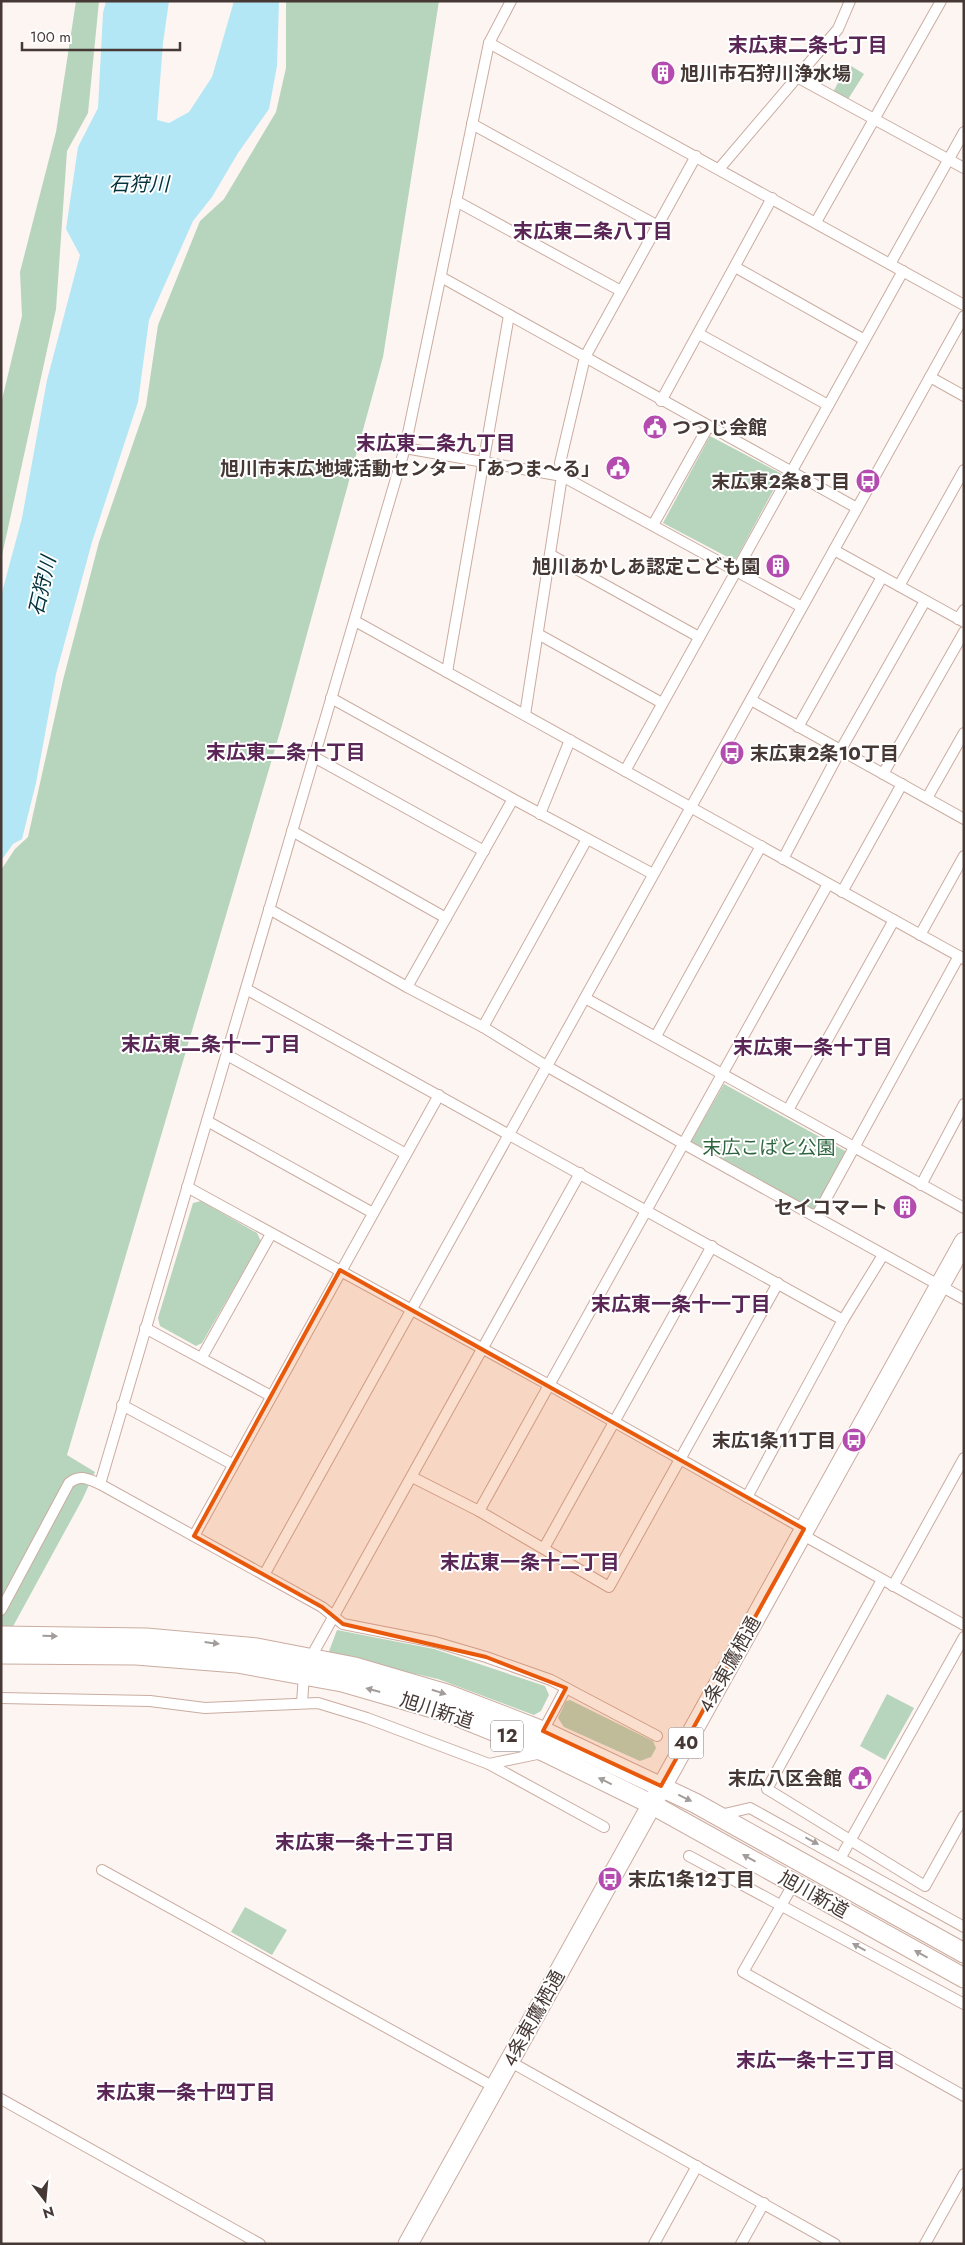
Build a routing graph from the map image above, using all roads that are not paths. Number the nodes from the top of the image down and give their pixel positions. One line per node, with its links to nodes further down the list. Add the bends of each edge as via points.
1 (511, 1): 4 (street)
2 (850, 1): 5 (street, via 838,29)
3 (940, 1): 6 (street)
4 (489, 43): 7 (street); 9 (street)
5 (797, 77): 6 (street); 12 (street)
6 (875, 120): 10 (street); 15 (street)
7 (472, 124): 14 (street); 16 (street)
8 (964, 132): 10 (street)
9 (696, 156): 12 (street); 16 (street)
10 (948, 159): 11 (street); 17 (street)
11 (964, 168)
12 (719, 170): 13 (street)
13 (772, 198): 15 (street); 18 (street)
14 (456, 201): 20 (street); 21 (street)
15 (816, 222): 17 (street)
16 (658, 226): 21 (street)
17 (890, 264): 19 (street)
18 (735, 267): 25 (street); 26 (street)
19 (903, 271): 22 (street); 26 (street)
20 (441, 277): 23 (street); 33 (street)
21 (622, 291): 27 (street)
22 (964, 305)
23 (509, 315): 27 (street); 34 (street)
24 (964, 316): 28 (street)
25 (698, 334): 30 (street); 31 (street)
26 (863, 339): 31 (street)
27 (585, 357): 30 (street); 37 (street, via 560,464)
28 (930, 378): 29 (street); 38 (street)
29 (964, 396)
30 (660, 401): 32 (street)
31 (828, 405): 36 (street)
32 (708, 427): 36 (street); 39 (street)
33 (405, 448): 34 (street); 48 (street)
34 (484, 462): 37 (street); 52 (street)
35 (964, 470): 44 (street)
36 (792, 473): 38 (street); 42 (street)
37 (562, 476): 39 (street); 41 (street)
38 (857, 508): 40 (street)
39 (653, 526): 42 (street)
40 (834, 550): 43 (street); 46 (street)
41 (551, 555): 50 (street); 51 (street)
42 (736, 571): 46 (street); 51 (street)
43 (882, 577): 44 (street); 57 (street)
44 (899, 586): 45 (street)
45 (925, 601): 47 (street); 60 (street)
46 (802, 607): 54 (street)
47 (962, 617)
48 (355, 621): 52 (street); 53 (street)
49 (964, 632): 63 (street)
50 (538, 634): 55 (street); 56 (street)
51 (699, 637): 55 (street)
52 (447, 672): 56 (street)
53 (331, 698): 61 (street); 66 (street)
54 (752, 700): 57 (street); 67 (street)
55 (662, 703): 62 (street)
56 (525, 716): 59 (street)
57 (798, 728): 60 (street)
58 (964, 733): 65 (street)
59 (570, 740): 62 (street); 68 (street)
60 (840, 751): 63 (street); 75 (street)
61 (314, 757): 70 (street); 73 (street)
62 (625, 771): 67 (street)
63 (883, 774): 64 (street)
64 (902, 784): 65 (street); 78 (street)
65 (927, 798): 69 (street)
66 (513, 799): 68 (street); 73 (street)
67 (692, 807): 72 (street); 76 (street)
68 (540, 814): 71 (street)
69 (964, 819)
70 (292, 831): 79 (street); 80 (street)
71 (587, 839): 76 (street); 87 (street)
72 (760, 846): 75 (street); 88 (street)
73 (484, 851): 80 (street)
74 (964, 856): 82 (street)
75 (783, 859): 77 (street)
76 (653, 874): 86 (street)
77 (828, 884): 78 (street); 91 (street)
78 (842, 892): 81 (street)
79 (269, 909): 84 (street); 85 (street)
80 (446, 918): 84 (street)
81 (894, 920): 82 (street); 94 (street)
82 (920, 935): 83 (street)
83 (961, 958): 98 (street)
84 (407, 987): 87 (street)
85 (246, 989): 89 (street); 92 (street)
86 (585, 998): 88 (street); 90 (street)
87 (483, 1027): 90 (street)
88 (656, 1036): 91 (street)
89 (227, 1055): 95 (street); 99 (street)
90 (548, 1067): 96 (street); 97 (street)
91 (722, 1073): 94 (street); 97 (street)
92 (440, 1095): 96 (street); 99 (street)
93 (964, 1104): 101 (street)
94 (788, 1110): 98 (street)
95 (207, 1121): 102 (street); 105 (street)
96 (510, 1134): 100 (street); 115 (street)
97 (684, 1144): 104 (street); 106 (street)
98 (854, 1147): 101 (street); 106 (street)
99 (406, 1154): 105 (street)
100 (580, 1173): 104 (street); 118 (street)
101 (921, 1185): 103 (street)
102 (187, 1186): 107 (street); 117 (street)
103 (964, 1208)
104 (645, 1210): 109 (street); 120 (street)
105 (374, 1213): 111 (street)
106 (816, 1218): 110 (street)
107 (271, 1234): 111 (street); 119 (street)
108 (964, 1242): 113 (highway, 4条東鷹栖通 / 40)
109 (712, 1246): 112 (street); 123 (street)
110 (883, 1255): 113 (street); 116 (street)
111 (340, 1270): 115 (street); 121 (street)
112 (778, 1283): 116 (street); 125 (street)
113 (939, 1286): 114 (street); 131 (highway, 4条東鷹栖通 / 40)
114 (964, 1299)
115 (411, 1310): 118 (street); 134 (street)
116 (844, 1320): 129 (street)
117 (145, 1328): 119 (street); 122 (street)
118 (482, 1349): 120 (street); 127 (street)
119 (202, 1357): 121 (street)
120 (549, 1385): 123 (street); 130 (street)
121 (271, 1396): 126 (street)
122 (122, 1405): 126 (street); 128 (street)
123 (615, 1423): 125 (street); 133 (street)
124 (964, 1458): 136 (street)
125 (680, 1459): 129 (street); 133 (street, via 609,1587)
126 (232, 1464): 132 (street)
127 (412, 1477): 130 (street); 138 (street)
128 (100, 1484): 132 (street); 137 (street, via 84,1478 75,1478 69,1483)
129 (747, 1497): 131 (street)
130 (478, 1511): 133 (street)
131 (803, 1532): 135 (street); 151 (highway, 4条東鷹栖通 / 40)
132 (194, 1536): 134 (street)
133 (544, 1548)
134 (264, 1575): 138 (street)
135 (882, 1580): 136 (street); 156 (street, via 767,1790)
136 (893, 1586): 139 (street)
137 (1, 1610)
138 (333, 1616): 143 (street); 144 (street, via 342,1624 435,1642 486,1657)
139 (964, 1625)
140 (1, 1636): 143 (highway, 旭川新道 / 12, one-way to 143, via 198,1641)
141 (964, 1637): 156 (street)
142 (1, 1654): 143 (highway, 旭川新道 / 12, via 136,1655)
143 (308, 1666): 146 (street); 147 (highway, 旭川新道 / 12, one-way to 147, via 381,1674 448,1694); 149 (highway, 旭川新道 / 12, one-way to 143, via 450,1713)
144 (566, 1688): 147 (street); 148 (street)
145 (1, 1698): 146 (street, via 150,1702 205,1708)
146 (302, 1703): 150 (street, via 318,1703 367,1718)
147 (543, 1731): 151 (highway, 旭川新道 / 12)
148 (657, 1736)
149 (546, 1752): 150 (street); 152 (highway, 旭川新道 / 12, one-way to 149)
150 (489, 1764): 155 (street)
151 (661, 1786): 152 (highway, 4条東鷹栖通 / 40); 153 (highway, 旭川新道 / 12, one-way to 153)
152 (651, 1804): 160 (highway, 旭川新道 / 12, one-way to 152); 166 (highway, 4条東鷹栖通 / 40)
153 (720, 1815): 158 (street, one-way to 158, via 750,1808); 163 (highway, 旭川新道 / 12)
154 (964, 1816): 156 (street, via 925,1886)
155 (604, 1827)
156 (851, 1841): 158 (street)
157 (689, 1856): 161 (street)
158 (842, 1857): 162 (street)
159 (102, 1870): 167 (street)
160 (794, 1883): 161 (street); 164 (highway, 旭川新道 / 12, one-way to 160)
161 (781, 1905): 165 (street, one-way to 161); 168 (street, via 743,1972)
162 (964, 1927)
163 (964, 1953)
164 (964, 1978)
165 (964, 2004)
166 (509, 2061): 167 (highway, 4条東鷹栖通 / 40); 170 (street)
167 (494, 2087): 173 (highway, 4条東鷹栖通 / 40)
168 (964, 2096)
169 (1, 2099): 175 (street)
170 (697, 2166): 172 (street); 176 (street)
171 (964, 2174): 178 (street)
172 (764, 2203): 174 (street); 177 (street)
173 (415, 2241)
174 (833, 2243)
175 (260, 2244)
176 (654, 2244)
177 (741, 2244)
178 (926, 2244)

